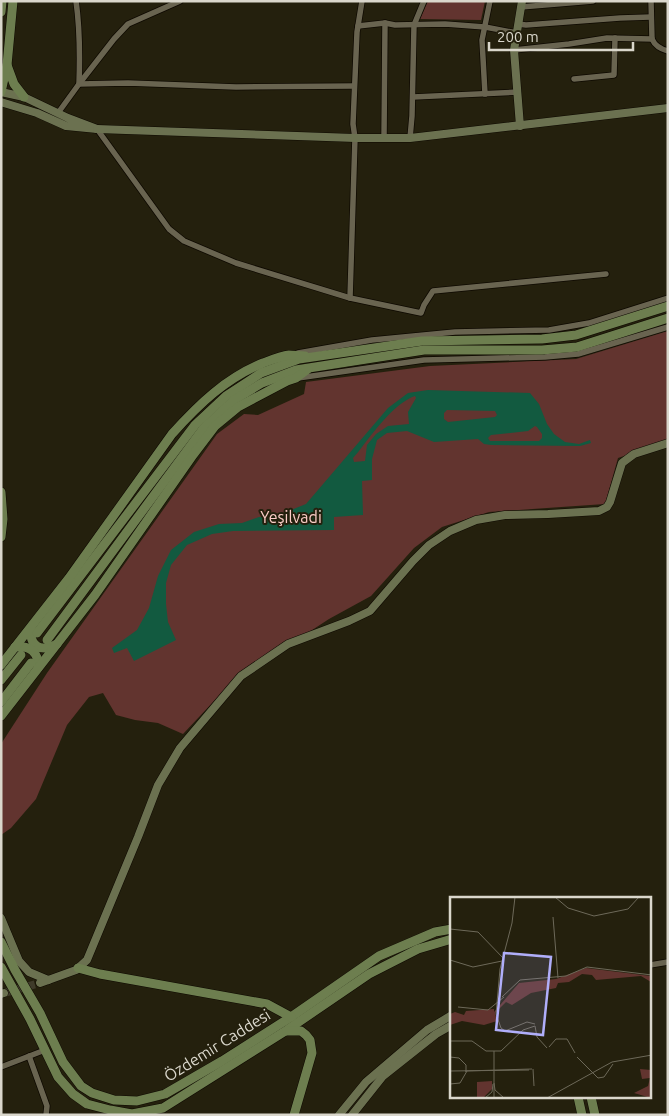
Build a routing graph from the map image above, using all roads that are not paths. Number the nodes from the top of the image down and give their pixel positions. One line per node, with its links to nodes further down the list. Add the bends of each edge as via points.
1 (2, 1): 11 (main road)
2 (14, 1): 23 (main road)
3 (76, 1): 25 (street, via 80,58)
4 (180, 1): 25 (street, via 128,24)
5 (362, 1): 16 (street)
6 (424, 1): 15 (street)
7 (490, 1): 17 (street)
8 (593, 1): 10 (street, via 564,5)
9 (651, 1): 12 (street)
10 (521, 4): 14 (street)
11 (1, 12)
12 (651, 17): 14 (street); 20 (street)
13 (386, 23): 15 (street); 16 (street); 38 (street)
14 (518, 24): 18 (street)
15 (414, 25): 17 (street); 31 (street)
16 (358, 26): 26 (street)
17 (485, 26): 18 (street); 29 (street, via 482,40)
18 (517, 33): 21 (street)
19 (615, 38): 20 (street); 21 (street); 24 (street, via 614,75)
20 (652, 39): 22 (street, via 658,47)
21 (514, 50): 28 (street)
22 (668, 51)
23 (7, 65): 27 (main road); 30 (main road, via 14,84)
24 (574, 79)
25 (78, 84): 26 (street); 34 (street)
26 (354, 86): 37 (street)
27 (1, 92): 30 (street)
28 (518, 92): 29 (street); 35 (street)
29 (485, 94): 31 (street)
30 (24, 97): 34 (street)
31 (412, 97): 39 (street)
32 (1, 102): 36 (street, via 66,126)
33 (668, 107): 35 (street)
34 (58, 113): 36 (street)
35 (520, 126): 39 (street)
36 (97, 129): 37 (street); 41 (street, via 169,229 184,241 236,263)
37 (355, 138): 38 (street); 41 (street)
38 (384, 138): 39 (street)
39 (410, 138)
40 (606, 274): 41 (street, via 433,291 421,313)
41 (350, 298)
42 (668, 298): 46 (street, via 589,323 548,330 455,332 372,340)
43 (668, 306): 47 (main road, via 576,335 542,339 422,341)
44 (668, 318): 48 (main road, via 577,347 424,350)
45 (668, 327): 49 (street, via 578,354 424,360)
46 (289, 355): 47 (main road); 53 (main road, via 250,368 224,384 191,413 172,434)
47 (313, 357): 53 (main road, via 261,373 226,396 195,425)
48 (310, 367): 49 (main road); 54 (main road, via 262,383 234,400 204,429)
49 (296, 378): 55 (main road, via 238,407 216,426)
50 (668, 443): 70 (street, via 634,454 622,463 610,502 599,511 505,515 476,520 450,531 413,561 370,611 288,644 241,676 180,748 158,785 95,942 87,960)
51 (1, 492): 52 (main road)
52 (1, 537)
53 (34, 630): 55 (main road, via 30,636 40,648); 56 (main road)
54 (46, 640)
55 (57, 644): 58 (main road)
56 (18, 651): 57 (main road); 58 (main road, via 21,646 33,651 38,658); 59 (main road)
57 (1, 665)
58 (34, 665): 60 (main road); 61 (main road)
59 (1, 680)
60 (1, 702)
61 (1, 716)
62 (1, 918): 71 (street, via 19,961 29,972)
63 (450, 929): 74 (main road, Özdemir Caddesi, via 379,956)
64 (1, 937): 66 (main road, Özdemir Caddesi)
65 (450, 940): 76 (main road, Özdemir Caddesi, via 418,949 369,974)
66 (3, 946): 74 (main road, Özdemir Caddesi, via 40,1012 63,1062 81,1086 114,1100 137,1101 165,1094)
67 (668, 962): 68 (street)
68 (652, 965)
69 (1, 967): 77 (main road, Özdemir Caddesi)
70 (78, 968): 71 (street); 74 (main road, via 267,1004)
71 (48, 980): 72 (street)
72 (40, 983)
73 (450, 1016): 84 (street, via 427,1030 366,1082)
74 (291, 1017)
75 (450, 1026): 85 (street, via 384,1076)
76 (287, 1030): 77 (main road, Özdemir Caddesi, via 163,1108 132,1114 87,1104 73,1094 58,1078); 83 (main road, via 301,1031 306,1035 312,1053)
77 (45, 1050): 78 (street)
78 (29, 1056): 79 (street); 82 (street, via 47,1106)
79 (1, 1067)
80 (578, 1098): 86 (main road)
81 (591, 1098): 87 (main road)
82 (46, 1115)
83 (294, 1115)
84 (339, 1115)
85 (352, 1115)
86 (582, 1115)
87 (595, 1115)

